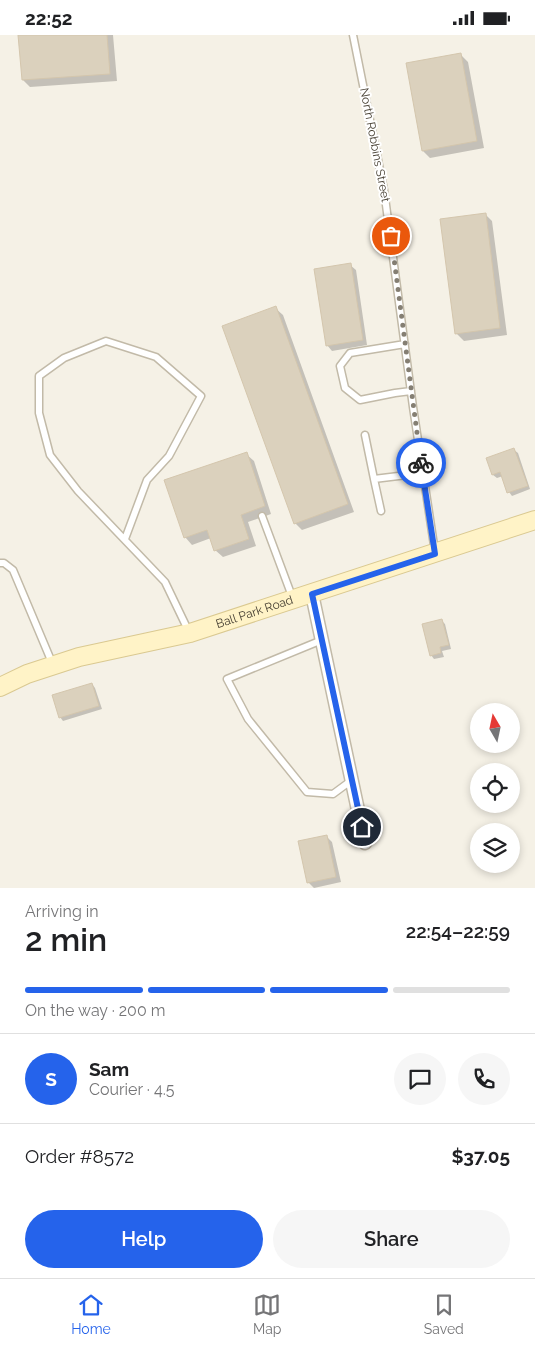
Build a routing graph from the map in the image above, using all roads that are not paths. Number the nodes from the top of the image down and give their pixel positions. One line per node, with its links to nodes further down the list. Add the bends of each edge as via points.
1 (353, 35): 2 (lane, North Robbins Street, via 384,189)
2 (405, 344): 3 (lane, North Robbins Street); 3 (lane, via 350,353 340,367 346,388 360,400)
3 (411, 391): 5 (lane, North Robbins Street)
4 (365, 435): 6 (lane)
5 (423, 473): 6 (lane); 11 (lane, North Robbins Street)
6 (374, 479): 7 (lane)
7 (381, 511)
8 (262, 516): 14 (lane)
9 (535, 520): 11 (street, Ball Park Road)
10 (124, 539): 10 (lane, via 78,491 50,455 39,413 39,376 64,359 106,341 156,357 201,396 169,456 147,480); 15 (lane, via 166,582)
11 (435, 554): 13 (street, Ball Park Road)
12 (0, 563): 17 (lane, via 13,570)
13 (312, 594): 14 (street, Ball Park Road); 16 (street)
14 (294, 600): 15 (street, Ball Park Road)
15 (190, 633): 17 (street, Ball Park Road, via 79,657)
16 (322, 641): 19 (street); 19 (lane, via 227,679 248,719 308,792 333,794)
17 (53, 666): 18 (street, Ball Park Road)
18 (0, 687)
19 (352, 780): 20 (street)
20 (366, 843)

